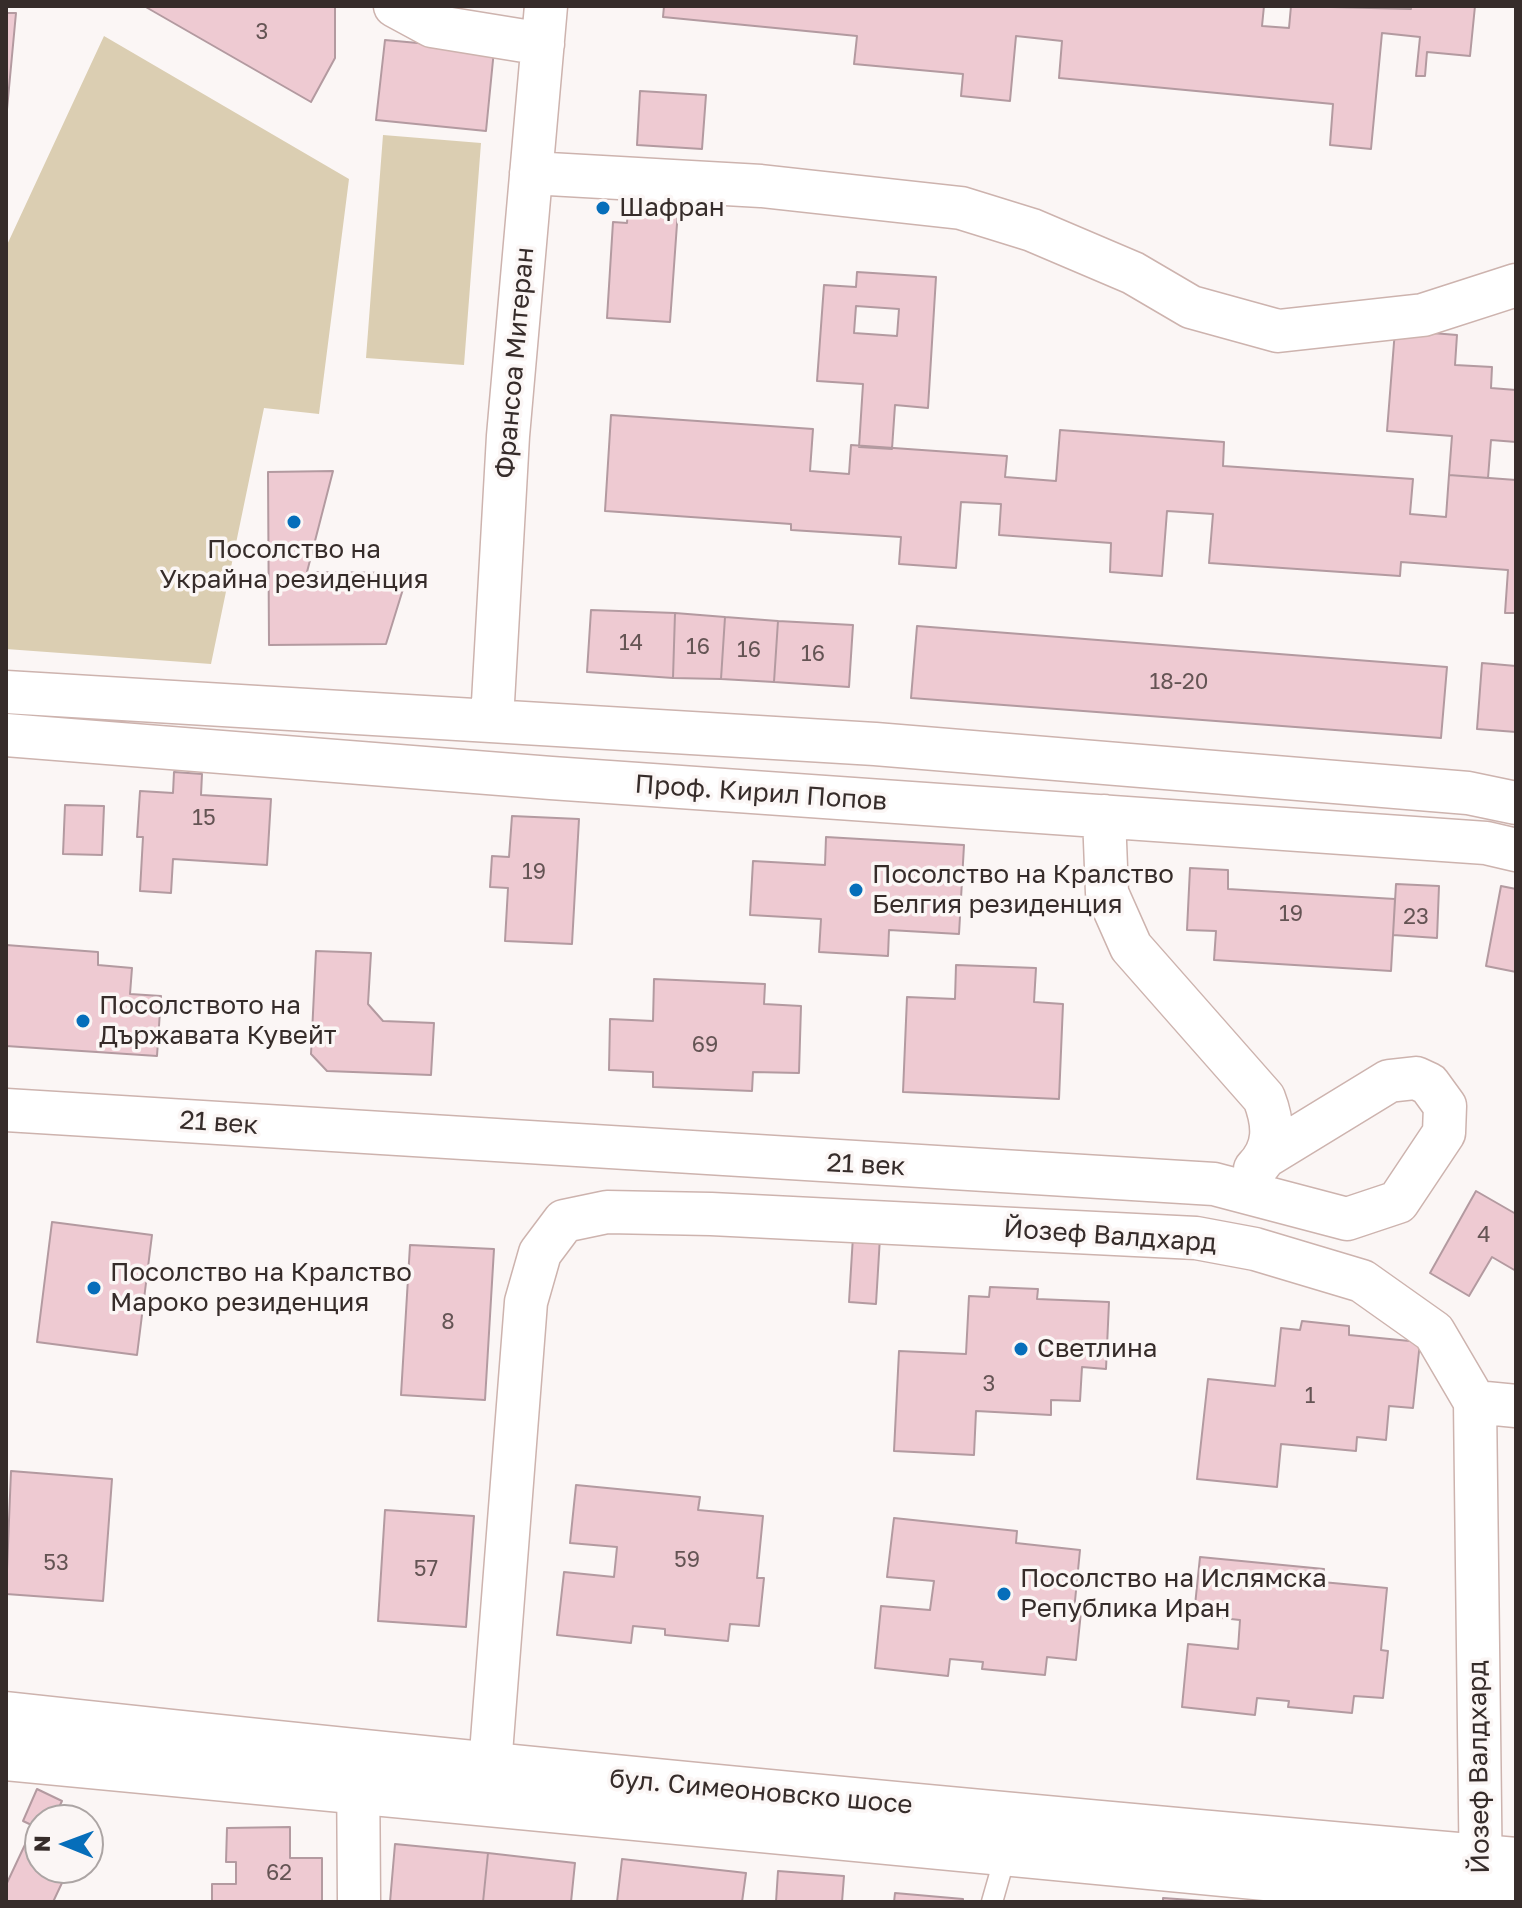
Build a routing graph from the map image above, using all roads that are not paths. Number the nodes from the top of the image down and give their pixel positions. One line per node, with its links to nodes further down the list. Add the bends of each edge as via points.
1 (395, 6): 2 (street, via 432,26)
2 (544, 25): 3 (street, Франсоа Митеран)
3 (531, 173): 4 (street, via 761,186 961,208 1032,230 1119,267 1191,307 1278,331 1423,315); 6 (street, Франсоа Митеран, via 508,436)
4 (1516, 285)
5 (6, 692): 6 (street)
6 (492, 720): 8 (street, via 875,744 1468,793)
7 (6, 735): 9 (street, Проф. Кирил Попов)
8 (1516, 803)
9 (1104, 816): 10 (street, Проф. Кирил Попов, via 1486,843); 12 (street, via 1107,893 1131,947 1264,1098 1272,1125)
10 (1516, 850)
11 (6, 1110): 13 (street, 21 век)
12 (1268, 1155): 13 (street, via 1242,1178); 13 (street, 21 век, via 1389,1081 1416,1078 1429,1084 1445,1106 1444,1133 1398,1202 1360,1215 1347,1219)
13 (1214, 1184)
14 (1475, 1402): 15 (street); 18 (street, Йозеф Валдхард, via 1434,1332 1362,1281 1255,1249 1196,1238 607,1212 564,1221 540,1253 526,1302); 21 (street, Йозеф Валдхард)
15 (1516, 1406)
16 (6, 1714): 19 (main road, бул. Симеоновско шосе)
17 (6, 1758): 19 (main road, бул. Симеоновско шосе)
18 (490, 1766): 19 (main road, бул. Симеоновско шосе); 22 (main road, бул. Симеоновско шосе)
19 (358, 1772): 20 (main road, бул. Симеоновско шосе); 23 (street)
20 (1006, 1853): 22 (main road, бул. Симеоновско шосе); 24 (lane)
21 (1498, 1879): 22 (main road, бул. Симеоновско шосе)
22 (1409, 1882)
23 (359, 1902)
24 (992, 1902)

